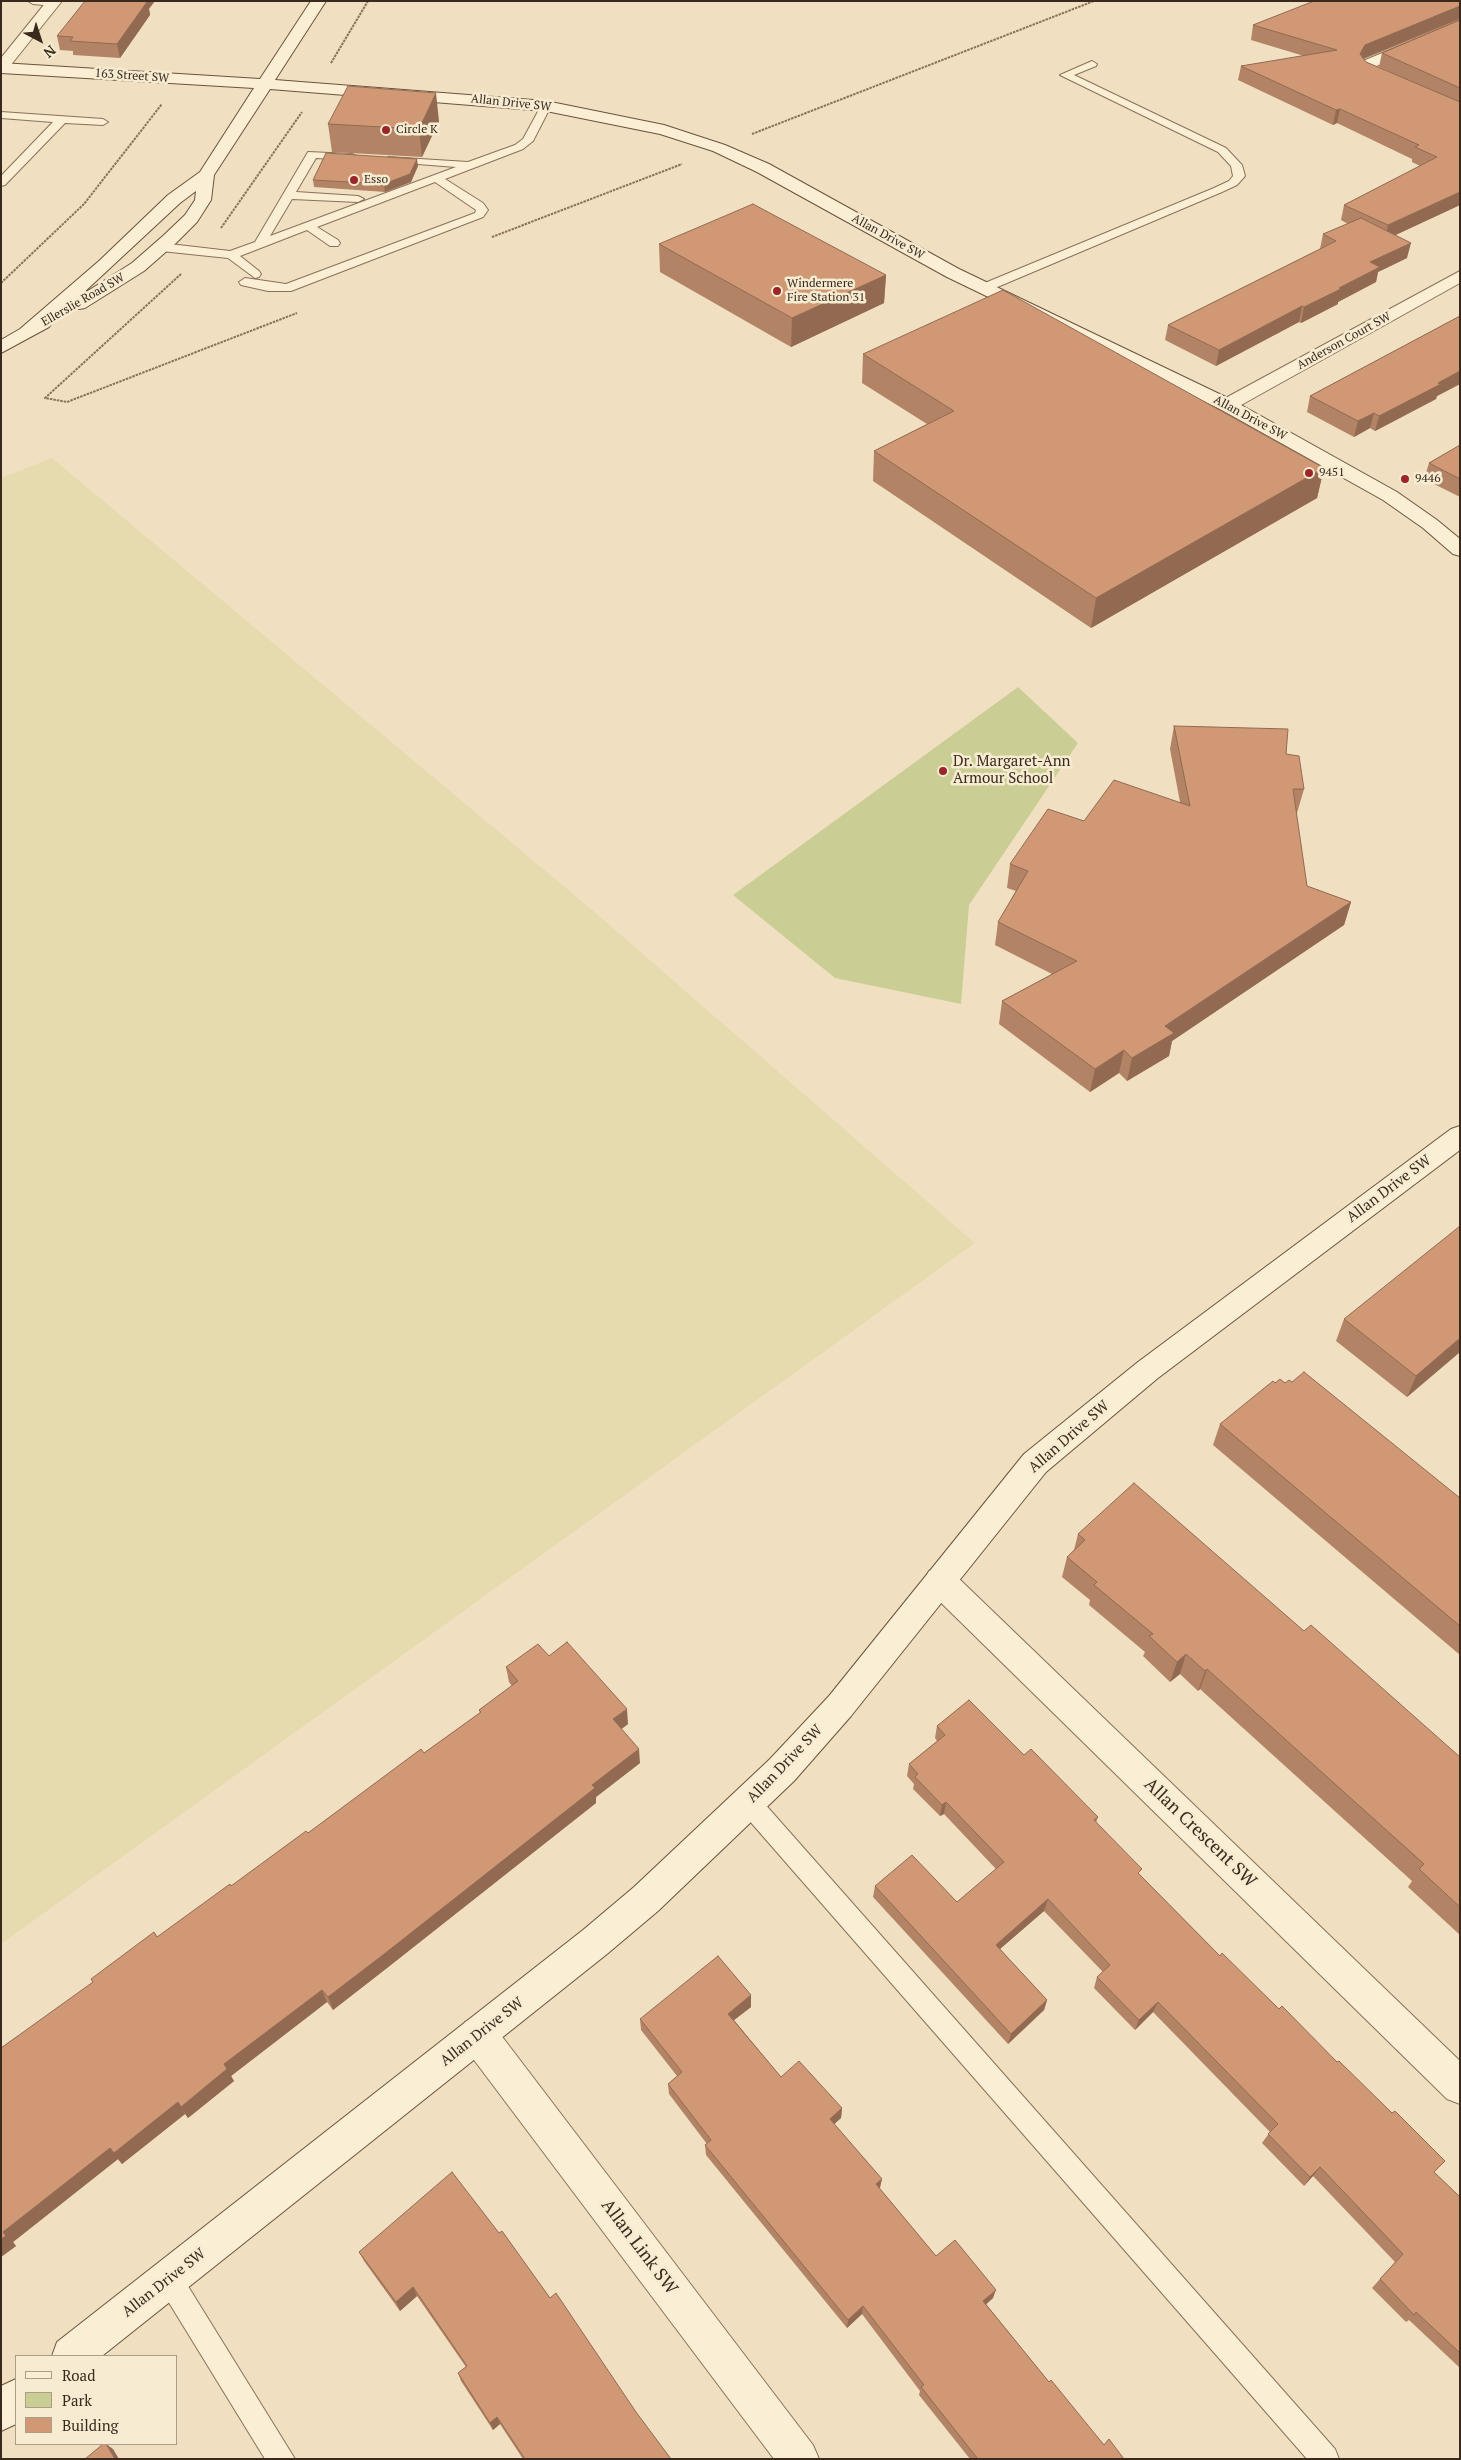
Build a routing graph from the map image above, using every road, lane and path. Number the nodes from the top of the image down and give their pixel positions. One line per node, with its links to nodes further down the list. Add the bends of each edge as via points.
1 (33, 1): 5 (lane)
2 (318, 1): 10 (street, Ellerslie Road SW)
3 (368, 1): 9 (path)
4 (1094, 1): 17 (path)
5 (54, 2): 8 (street)
6 (1460, 25): 13 (street, via 1366,67 1370,72)
7 (1092, 64): 33 (lane, via 1065,75 1222,150 1236,165 1239,176 1218,190)
8 (1, 68): 10 (street, 163 Street SW)
9 (328, 68)
10 (263, 84): 12 (street, Allan Drive SW); 21 (street, Ellerslie Road SW)
11 (162, 104): 32 (path, via 84,204)
12 (546, 106): 17 (street, Allan Drive SW, via 664,130); 20 (lane, via 527,141)
13 (1460, 112)
14 (1, 115): 15 (lane)
15 (62, 119): 16 (lane); 23 (lane)
16 (103, 122)
17 (719, 148): 33 (street, Allan Drive SW, via 763,168)
18 (361, 157): 24 (lane, via 340,161 312,154)
19 (379, 158): 20 (lane)
20 (471, 165): 22 (lane)
21 (206, 175): 29 (street, Ellerslie Road SW, via 203,200 191,218); 34 (street, Ellerslie Road SW, via 174,198 118,253)
22 (436, 178): 25 (lane); 30 (lane, via 479,205 482,210 479,214 286,288 268,287 250,278)
23 (1, 183)
24 (288, 195): 25 (lane, via 325,192); 27 (lane)
25 (377, 200): 26 (lane)
26 (308, 226): 27 (lane); 28 (lane)
27 (260, 244): 30 (lane)
28 (334, 244)
29 (162, 247): 30 (lane); 34 (street, Ellerslie Road SW, via 98,294)
30 (231, 255)
31 (1460, 276): 36 (street, Anderson Court SW)
32 (1, 283)
33 (984, 288): 36 (street, Allan Drive SW)
34 (28, 331): 35 (street, Ellerslie Road SW)
35 (1, 348)
36 (1227, 405): 37 (street, Allan Drive SW, via 1390,496)
37 (1460, 550)
38 (1460, 1136): 39 (street, Allan Drive SW, via 1148,1370 1035,1463)
39 (940, 1581): 40 (street, Allan Drive SW, via 840,1706); 42 (street, Allan Crescent SW)
40 (748, 1802): 41 (street, Allan Drive SW, via 617,1924); 49 (lane)
41 (478, 2035): 43 (street, Allan Drive SW); 48 (street, Allan Link SW)
42 (1460, 2086)
43 (169, 2279): 44 (street, Allan Drive SW); 47 (lane)
44 (72, 2355)
45 (15, 2400): 46 (street)
46 (1, 2411)
47 (281, 2459)
48 (799, 2459)
49 (1325, 2459)

